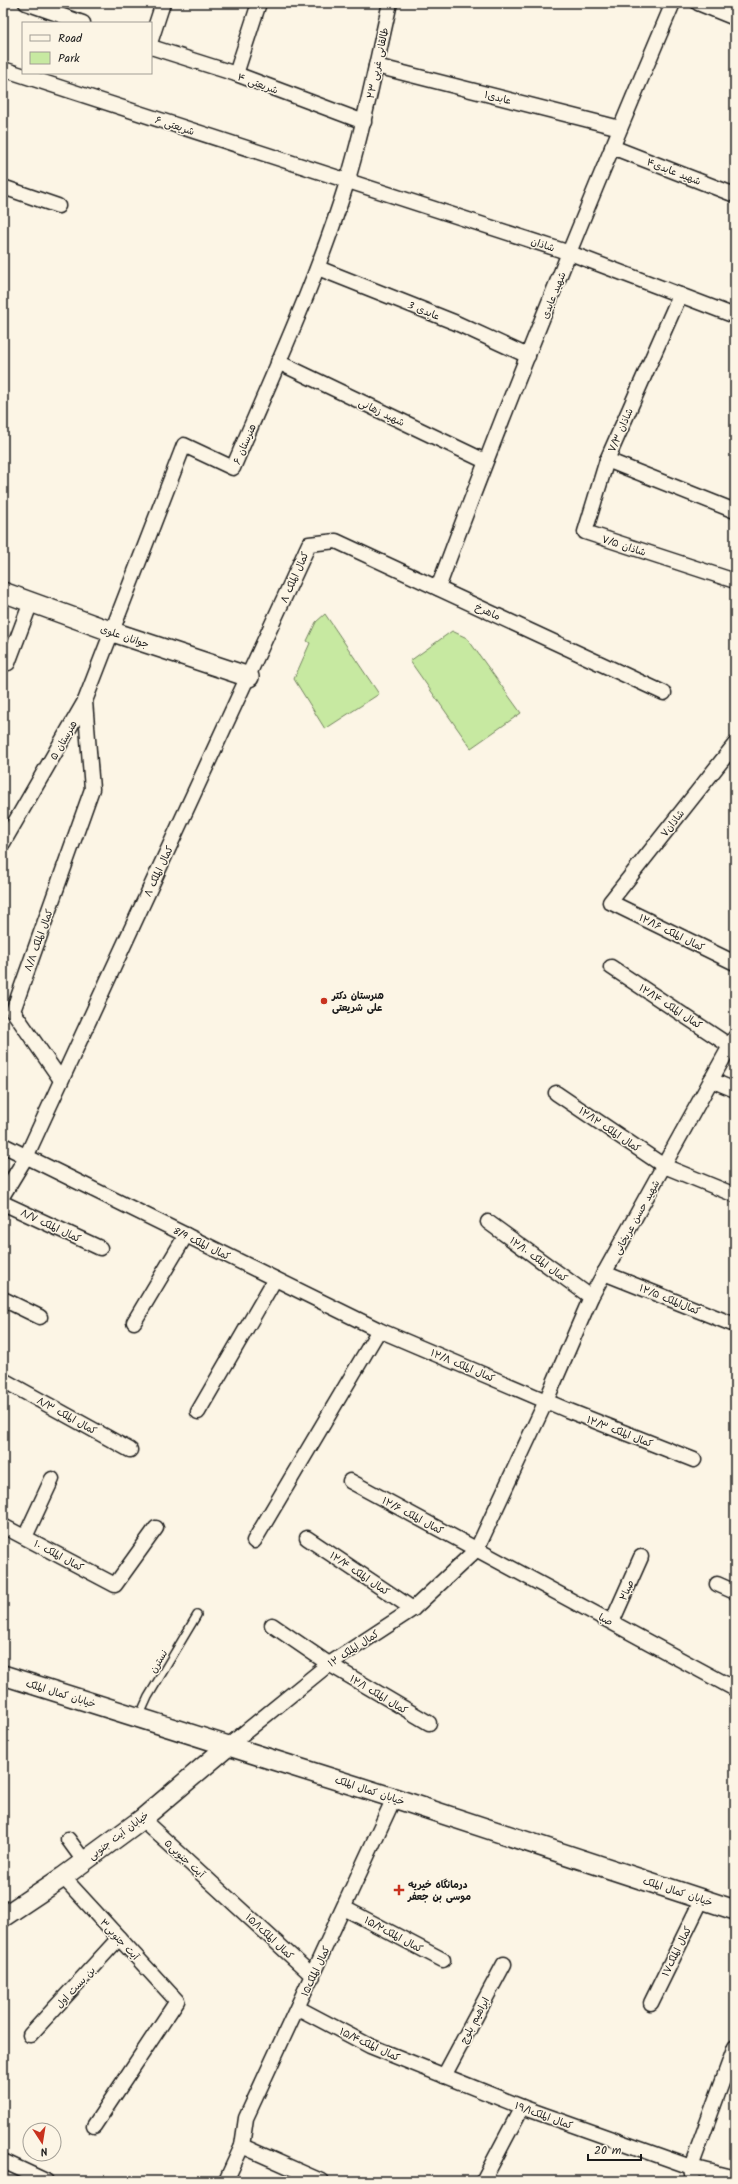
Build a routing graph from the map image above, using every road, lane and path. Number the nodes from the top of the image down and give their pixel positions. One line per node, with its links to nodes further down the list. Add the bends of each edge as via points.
1 (26, 3): 7 (street)
2 (163, 3): 10 (street)
3 (259, 3): 14 (street)
4 (390, 3): 12 (street, طالقانی غربی ۲۳)
5 (673, 3): 16 (street, شهید عابدی)
6 (698, 3): 8 (street)
7 (54, 8): 9 (street)
8 (735, 18)
9 (80, 22)
10 (152, 37)
11 (152, 47): 14 (street, شریعتی ۴)
12 (376, 66): 15 (street, طالقانی غربی ۲۳); 16 (street, عابدی۱)
13 (3, 69): 18 (street, شریعتی ۶)
14 (236, 74): 15 (street, شریعتی ۴)
15 (364, 122): 18 (street, طالقانی غربی ۲۳)
16 (620, 128): 17 (street, شهید عابدی)
17 (612, 147): 20 (street, شهید عابدی۴); 22 (street, شهید عابدی)
18 (347, 182): 22 (street, شاذان); 23 (street, هنرستان ۶)
19 (3, 187): 21 (street)
20 (735, 195)
21 (58, 206)
22 (570, 253): 24 (street, شاذان); 26 (street, شهید عابدی)
23 (318, 268): 26 (street, عابدی 3, via 454,322); 27 (street, هنرستان ۶)
24 (680, 295): 25 (street, شاذان); 28 (street, شاذان ۷/۳)
25 (735, 316)
26 (528, 356): 29 (street, شهید عابدی)
27 (278, 362): 29 (street, شهید زهانی); 36 (street, هنرستان ۶, via 234,468 184,445)
28 (607, 460): 30 (street, شاذان ۷/۳); 32 (street, شاذان ۷/۵, via 585,532)
29 (485, 461): 33 (street, شهید عابدی)
30 (735, 511)
31 (309, 544): 33 (street, ماهرخ, via 336,541); 38 (street, کمال الملک ۸)
32 (735, 581)
33 (438, 588): 39 (street, ماهرخ)
34 (3, 592): 35 (main road, جوانان علوی)
35 (31, 602): 36 (main road, جوانان علوی); 37 (street)
36 (112, 632): 38 (main road, جوانان علوی); 40 (street, هنرستان ۵)
37 (8, 663)
38 (249, 677): 47 (street, کمال الملک ۸)
39 (664, 693)
40 (85, 701): 42 (street, هنرستان ۵); 47 (street, کمال الملک ۸/۸, via 92,789 13,1011)
41 (735, 744): 43 (street, شاذان۷)
42 (3, 843)
43 (610, 902): 44 (street, کمال الملک ۱۲/۱۶)
44 (735, 963)
45 (612, 967): 46 (street, کمال الملک ۱۲/۱۴)
46 (733, 1041): 48 (street, شهید حسن عربخانی)
47 (61, 1080): 52 (street, کمال الملک ۸)
48 (711, 1080): 49 (street); 53 (street, شهید حسن عربخانی)
49 (735, 1090)
50 (556, 1093): 53 (street, کمال الملک ۱۲/۱۲)
51 (3, 1145): 52 (street, کمال الملک 8/9)
52 (26, 1156): 54 (street, کمال الملک ۸); 58 (street, کمال الملک 8/9)
53 (664, 1166): 55 (street, کمال الملک ۱۲/۱۲); 60 (street, شهید حسن عربخانی)
54 (3, 1195)
55 (735, 1195)
56 (3, 1202): 59 (street, کمال الملک ۸/۷)
57 (488, 1222): 62 (street, کمال الملک ۱۲/۱۰)
58 (186, 1235): 61 (street, کمال الملک 8/9); 65 (street)
59 (100, 1248)
60 (604, 1273): 62 (street, شهید حسن عربخانی); 66 (street, کمال‌الملک ۱۲/۵)
61 (275, 1279): 67 (street, کمال الملک 8/9); 70 (street)
62 (591, 1297): 69 (street, شهید حسن عربخانی)
63 (3, 1299): 64 (street)
64 (40, 1317)
65 (134, 1322)
66 (735, 1325)
67 (379, 1330): 69 (street, کمال الملک ۱۲/۸); 79 (street)
68 (3, 1380): 71 (street, کمال الملک ۸/۳)
69 (546, 1401): 72 (street, کمال الملک ۱۲/۳); 80 (street, شهید حسن عربخانی)
70 (198, 1412)
71 (130, 1450)
72 (694, 1460)
73 (52, 1479): 77 (street)
74 (350, 1481): 80 (street, کمال الملک ۱۲/۶)
75 (3, 1526): 77 (street, کمال الملک ۱۰)
76 (156, 1528): 77 (street, کمال الملک ۱۰, via 115,1585)
77 (25, 1537)
78 (307, 1538): 84 (street, کمال الملک ۱۲/۴)
79 (254, 1541)
80 (476, 1549): 84 (street, کمال الملک ۱۲); 86 (street, صبا)
81 (641, 1557): 86 (street, صبا۲)
82 (717, 1584): 83 (street)
83 (735, 1592)
84 (413, 1609): 88 (street, کمال الملک ۱۲)
85 (197, 1615): 91 (lane, نسترن)
86 (612, 1622): 90 (street, صبا)
87 (272, 1625): 88 (street, کمال الملک ۱۲/۱)
88 (329, 1664): 92 (street, کمال الملک ۱۲/۱); 93 (street, کمال الملک ۱۲)
89 (3, 1675): 91 (main road, خیابان کمال الملک)
90 (735, 1689)
91 (138, 1718): 93 (main road, خیابان کمال الملک)
92 (429, 1724)
93 (228, 1746): 94 (main road, خیابان کمال الملک); 95 (main road, خیابان آیت جنوبی)
94 (394, 1798): 100 (main road, خیابان کمال الملک); 101 (street, کمال الملک۱۵)
95 (142, 1818): 97 (main road, خیابان آیت جنوبی); 99 (street, آیت جنوبی۵)
96 (68, 1839): 97 (street)
97 (84, 1861): 98 (main road, خیابان آیت جنوبی)
98 (62, 1877): 103 (main road, خیابان آیت جنوبی); 104 (street, آیت جنوبی۳)
99 (228, 1897): 107 (street, کمال الملک۱۵/۱)
100 (702, 1899): 102 (main road, خیابان کمال الملک); 108 (street, کمال الملک۱۷)
101 (344, 1908): 105 (street, کمال الملک۱۵/۲); 107 (street, کمال الملک۱۵)
102 (735, 1910)
103 (3, 1917)
104 (120, 1938): 110 (street, بن بست اول); 114 (street, آیت جنوبی۳, via 177,2001)
105 (443, 1960)
106 (504, 1964): 112 (street, ابراهیم بلوچ)
107 (313, 1976): 109 (street, کمال الملک۱۵)
108 (651, 2003)
109 (298, 2008): 112 (street, کمال الملک۱۵/۴, via 370,2046); 115 (street, کمال الملک۱۵, via 246,2118)
110 (30, 2035)
111 (735, 2046): 117 (street)
112 (444, 2076): 113 (street, کمال الملک۱۹/۱)
113 (522, 2107): 117 (street, کمال الملک۱۹/۱); 122 (street)
114 (94, 2126)
115 (242, 2146): 120 (street, کمال الملک۱۵); 121 (street)
116 (3, 2161): 119 (street)
117 (692, 2174): 118 (street, کمال الملک۱۹/۱)
118 (735, 2178)
119 (46, 2181)
120 (226, 2181)
121 (321, 2181)
122 (483, 2181)

